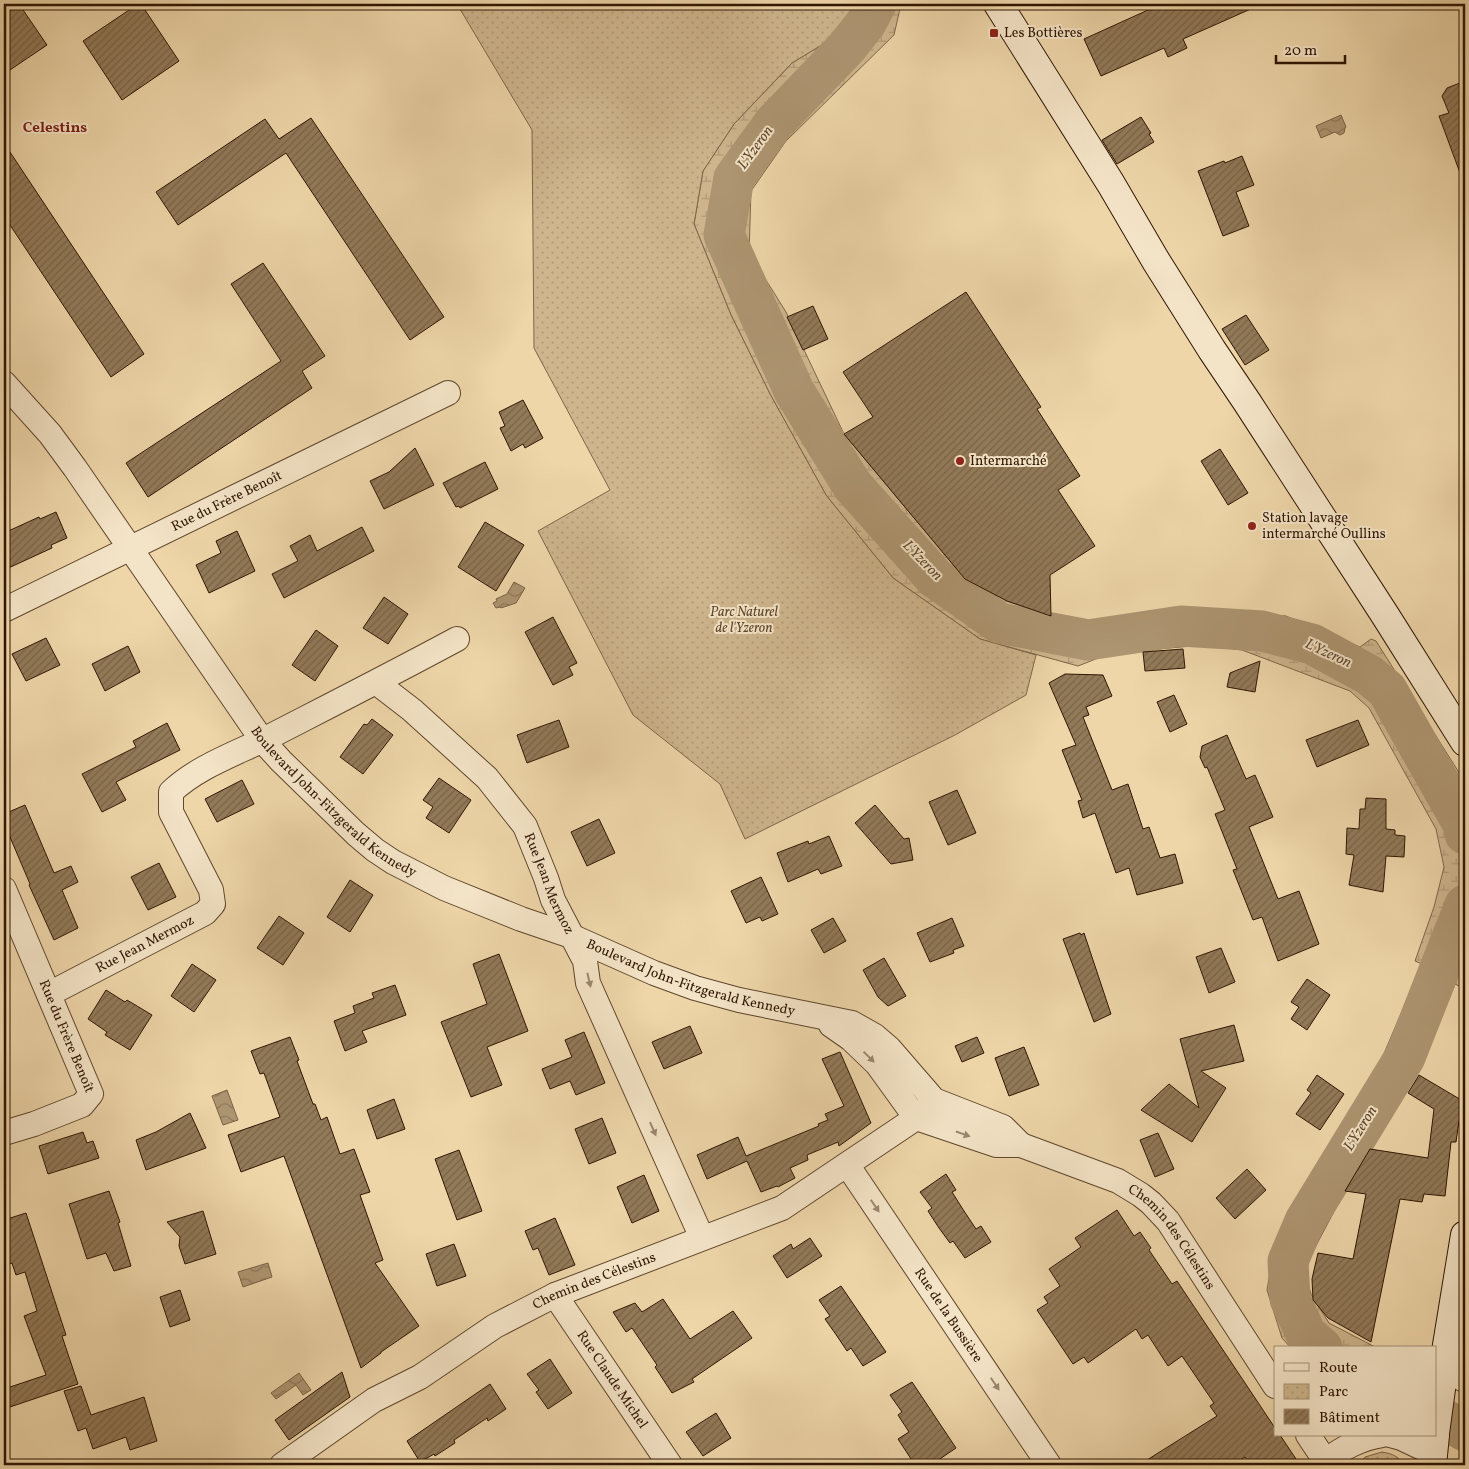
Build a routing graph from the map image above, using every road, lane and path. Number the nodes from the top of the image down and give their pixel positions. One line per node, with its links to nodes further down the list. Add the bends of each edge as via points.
1 (998, 4): 9 (main road, via 1212,350)
2 (4, 383): 4 (street, Boulevard John-Fitzgerald Kennedy, via 50,434)
3 (448, 393): 4 (street, Rue du Frère Benoît)
4 (130, 547): 5 (street, Rue du Frère Benoît); 8 (street, Boulevard John-Fitzgerald Kennedy)
5 (4, 610)
6 (457, 640): 7 (street, Rue Jean Mermoz)
7 (377, 683): 8 (street, Rue Jean Mermoz); 11 (street, Rue Jean Mermoz, via 487,778 525,826 553,900)
8 (262, 740): 11 (street, Boulevard John-Fitzgerald Kennedy, via 356,834 393,862 444,888); 12 (street, Rue Jean Mermoz, via 182,781 170,792 171,812 211,890 213,904 205,913)
9 (1465, 742)
10 (4, 889): 12 (street, Rue du Frère Benoît)
11 (572, 936): 13 (street, Boulevard John-Fitzgerald Kennedy, via 694,988); 20 (street, Rue Jean Mermoz, one-way to 20, via 586,960 588,983)
12 (49, 994): 16 (street, Rue du Frère Benoît, via 92,1094 82,1105)
13 (817, 1015): 14 (street, Boulevard John-Fitzgerald Kennedy, via 852,1023 875,1036); 15 (street, Boulevard John-Fitzgerald Kennedy, one-way to 15, via 851,1039 877,1064)
14 (934, 1100): 15 (street, Chemin des Célestins); 17 (street, Chemin des Célestins, via 1003,1126)
15 (916, 1118): 17 (street, Chemin des Célestins, one-way to 17, via 996,1145); 18 (street, Chemin des Célestins)
16 (4, 1134)
17 (1021, 1145): 23 (street, Chemin des Célestins, via 1118,1181 1151,1203 1168,1221)
18 (848, 1166): 20 (street, Chemin des Célestins, via 782,1208); 31 (street, Rue de la Bussière, one-way to 31)
19 (1465, 1235): 22 (main road)
20 (702, 1238): 21 (street, Chemin des Célestins)
21 (555, 1295): 29 (street, Chemin des Célestins, via 495,1326 420,1377 374,1400); 30 (street, Rue Claude Michel)
22 (1451, 1375): 27 (main road)
23 (1274, 1384)
24 (1309, 1436): 28 (street)
25 (1372, 1436): 28 (street, via 1350,1445)
26 (1394, 1436): 27 (street)
27 (1434, 1445)
28 (1327, 1463)
29 (282, 1465)
30 (670, 1465)
31 (1049, 1465)

